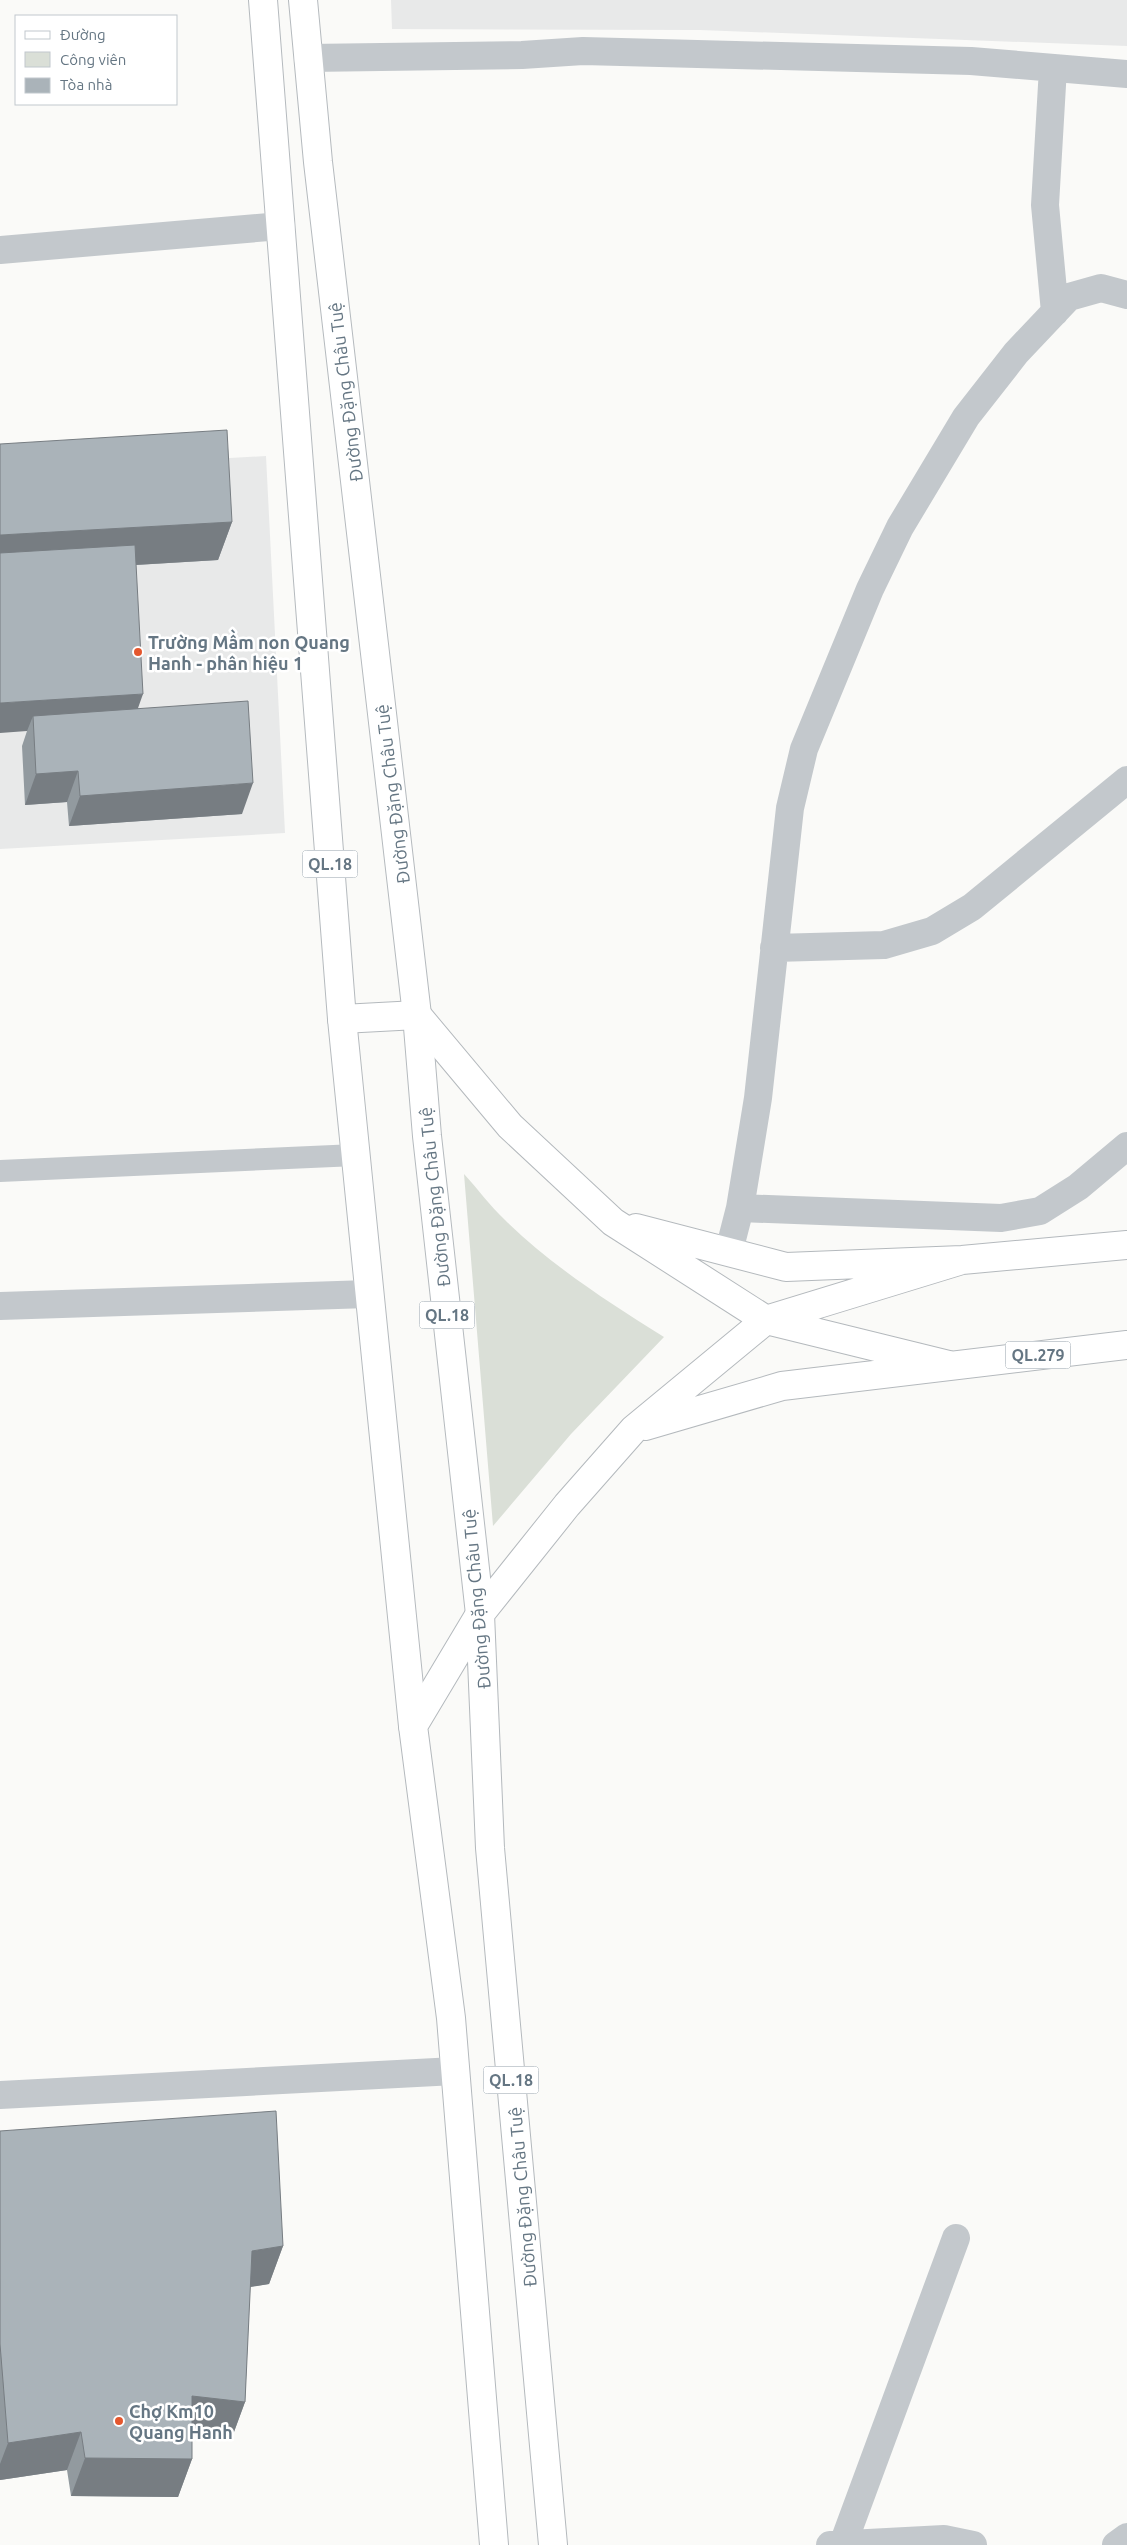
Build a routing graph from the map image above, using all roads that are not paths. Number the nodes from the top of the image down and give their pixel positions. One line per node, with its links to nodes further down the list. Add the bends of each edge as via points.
1 (263, 0): 7 (main road, QL.18)
2 (303, 0): 3 (main road, Đường Đặng Châu Tuệ / QL.18)
3 (308, 58): 4 (street, via 583,51 971,61); 6 (main road, Đường Đặng Châu Tuệ / QL.18)
4 (1053, 68): 5 (street); 11 (street, via 1045,205)
5 (1127, 74)
6 (318, 162): 7 (main road); 14 (main road, Đường Đặng Châu Tuệ / QL.18)
7 (277, 170): 8 (main road, QL.18)
8 (281, 226): 9 (street); 15 (main road, QL.18)
9 (0, 250)
10 (1127, 295): 11 (street, via 1101,288 1068,297)
11 (1055, 312): 13 (street, via 1016,353 966,417 900,527 870,589 804,749 790,808)
12 (1127, 780): 13 (street, via 972,907 932,931 884,945)
13 (774, 948): 19 (street, via 758,1098)
14 (417, 1015): 15 (main road); 20 (main road, via 510,1126); 30 (main road, Đường Đặng Châu Tuệ / QL.18, via 427,1136)
15 (342, 1019): 17 (main road, QL.18)
16 (1127, 1146): 19 (street, via 1078,1187 1040,1211 1001,1218)
17 (356, 1155): 18 (lane); 24 (main road, QL.18)
18 (0, 1171)
19 (740, 1208): 22 (street)
20 (613, 1222): 22 (main road); 26 (main road)
21 (1127, 1245): 23 (main road)
22 (729, 1251): 23 (main road, via 786,1267)
23 (962, 1260): 26 (main road)
24 (368, 1294): 25 (street); 31 (main road, QL.18)
25 (0, 1306)
26 (766, 1320): 28 (main road); 29 (main road)
27 (1127, 1345): 28 (main road, QL.279)
28 (949, 1365): 29 (main road, via 782,1386)
29 (634, 1429): 30 (main road, via 567,1505)
30 (480, 1614): 31 (main road); 38 (main road, Đường Đặng Châu Tuệ / QL.18, via 490,1848)
31 (413, 1726): 32 (main road, QL.18)
32 (455, 2071): 33 (street); 37 (main road, QL.18)
33 (0, 2095)
34 (956, 2238): 36 (street)
35 (1127, 2537): 40 (street)
36 (836, 2544): 39 (street, via 944,2539)
37 (494, 2545)
38 (553, 2545)
39 (973, 2545)
40 (1116, 2545)

